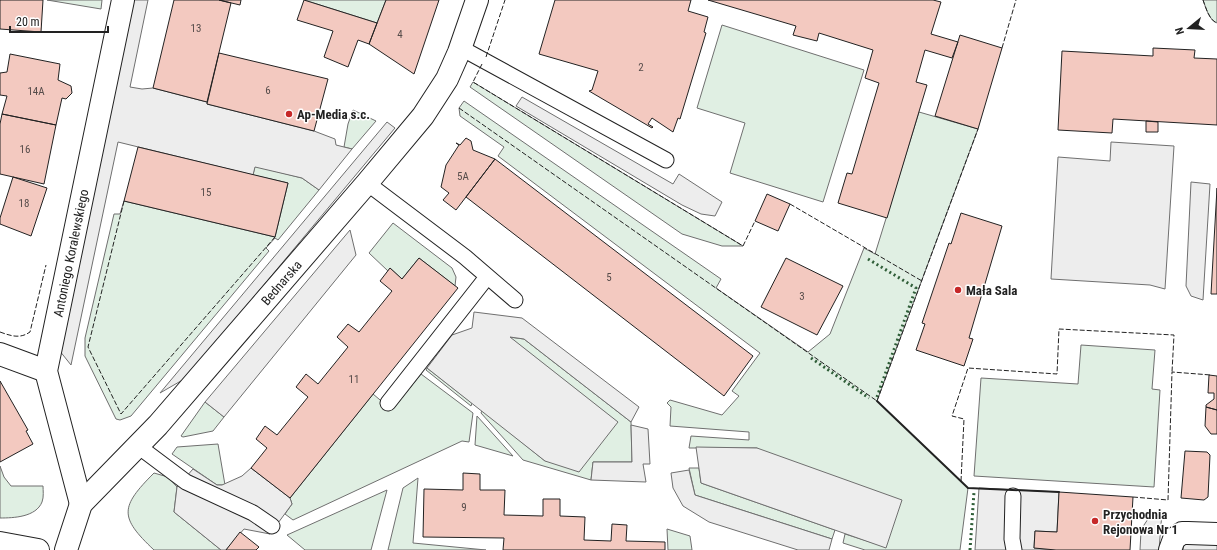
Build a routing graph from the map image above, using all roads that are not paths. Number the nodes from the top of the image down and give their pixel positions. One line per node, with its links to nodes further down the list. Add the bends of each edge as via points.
1 (123, 0): 9 (street, Antoniego Koralewskiego)
2 (477, 0): 3 (street, Bednarska)
3 (461, 48): 4 (lane); 5 (street, Bednarska, via 447,79 432,103)
4 (666, 160)
5 (367, 183): 6 (lane, via 465,257); 11 (street, Bednarska)
6 (487, 277): 7 (lane); 10 (lane)
7 (515, 300)
8 (0, 354): 9 (street)
9 (46, 371): 13 (street, Antoniego Koralewskiego)
10 (388, 403)
11 (138, 446): 13 (street, Bednarska); 14 (lane, via 186,482 252,513)
12 (1013, 496): 19 (lane)
13 (80, 504): 18 (street, Bednarska)
14 (272, 526)
15 (1217, 534): 20 (street, via 1182,533 1174,539)
16 (0, 543): 17 (street)
17 (38, 550)
18 (66, 550)
19 (1014, 550)
20 (1170, 550)

